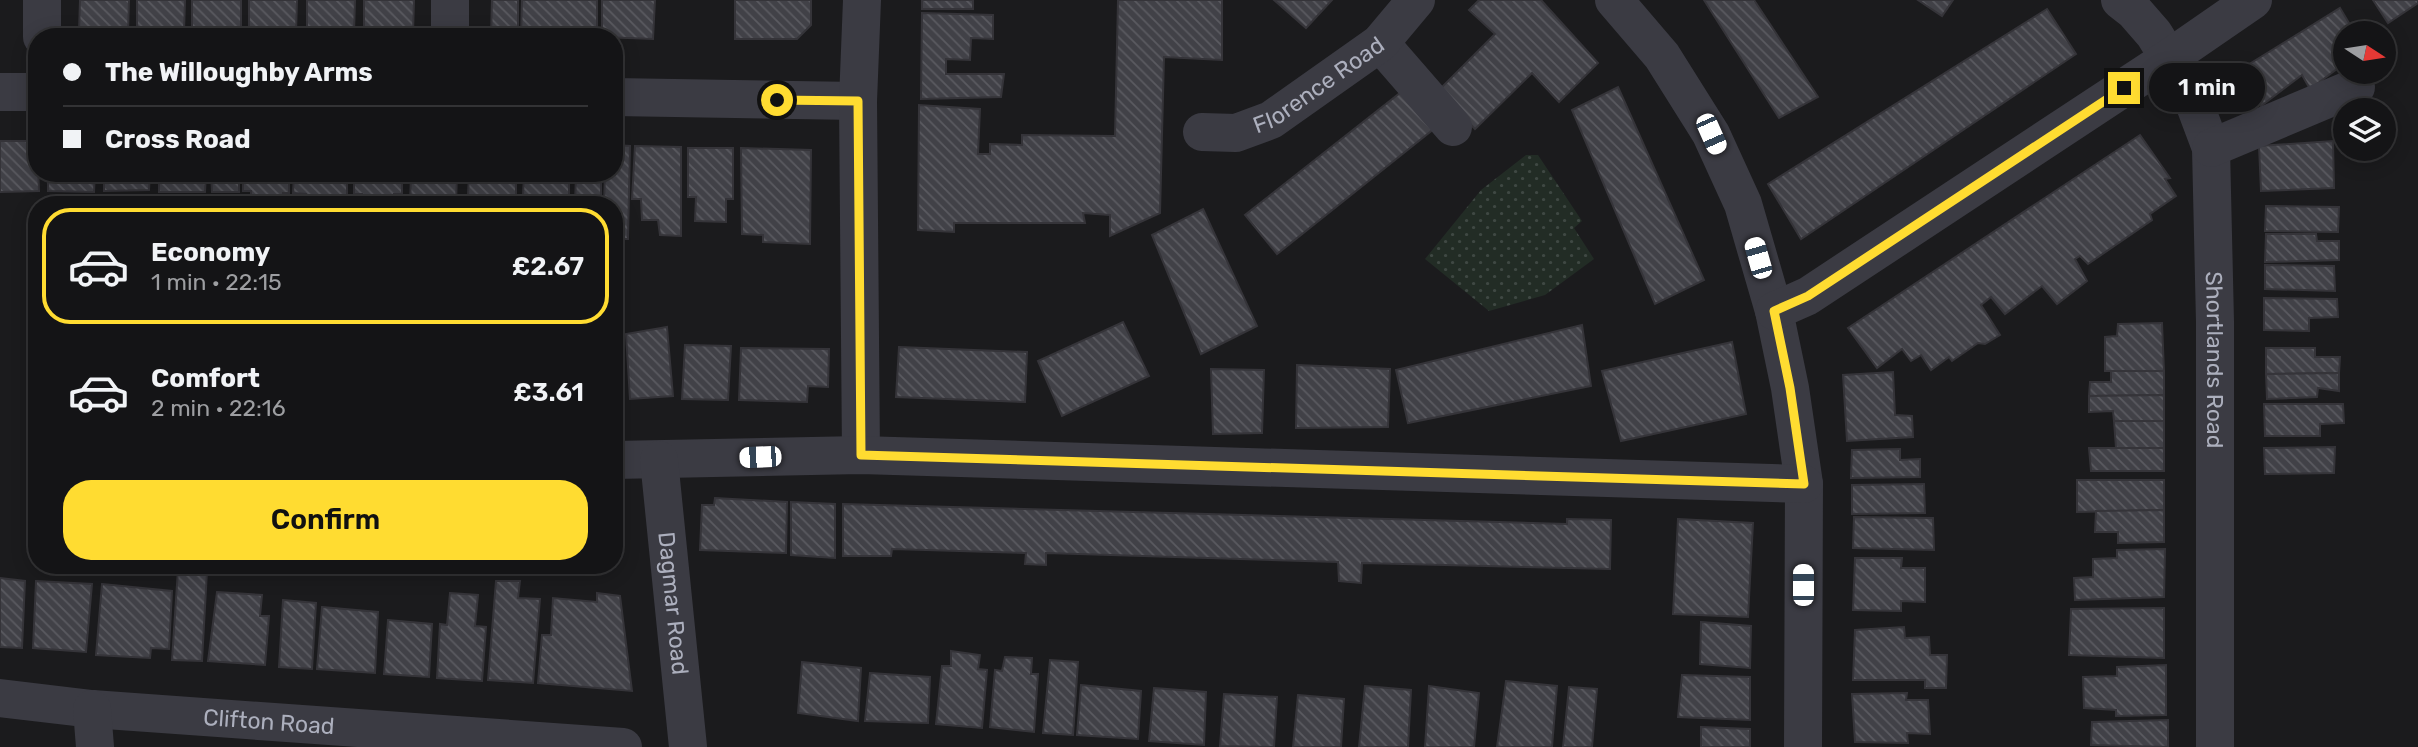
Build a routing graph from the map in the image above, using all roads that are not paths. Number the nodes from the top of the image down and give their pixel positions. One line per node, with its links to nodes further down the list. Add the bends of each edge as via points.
1 (42, 0): 8 (street)
2 (450, 0): 9 (street)
3 (862, 0): 16 (street)
4 (1416, 0): 10 (street, Florence Road)
5 (1614, 0): 20 (street, via 1662,56 1711,134 1743,204)
6 (2120, 0): 11 (street, Shortlands Road, via 2154,34)
7 (2253, 0): 11 (street)
8 (42, 28)
9 (450, 28)
10 (1380, 43): 17 (street); 18 (street, Florence Road, via 1271,120 1236,133)
11 (2169, 58): 19 (street, Shortlands Road); 20 (street, via 1808,296)
12 (2356, 87): 19 (street)
13 (0, 92): 14 (street)
14 (28, 92)
15 (623, 97): 16 (street)
16 (858, 101): 21 (street)
17 (1453, 127)
18 (1202, 132)
19 (2211, 148): 31 (street, Shortlands Road)
20 (1774, 311): 24 (street)
21 (861, 455): 23 (street); 24 (street)
22 (623, 460): 23 (street)
23 (659, 460): 29 (street, Dagmar Road)
24 (1804, 484): 30 (street)
25 (0, 698): 26 (street, Clifton Road)
26 (92, 709): 27 (street); 28 (street, Clifton Road)
27 (95, 747)
28 (623, 747)
29 (688, 747)
30 (1802, 747)
31 (2215, 747)

